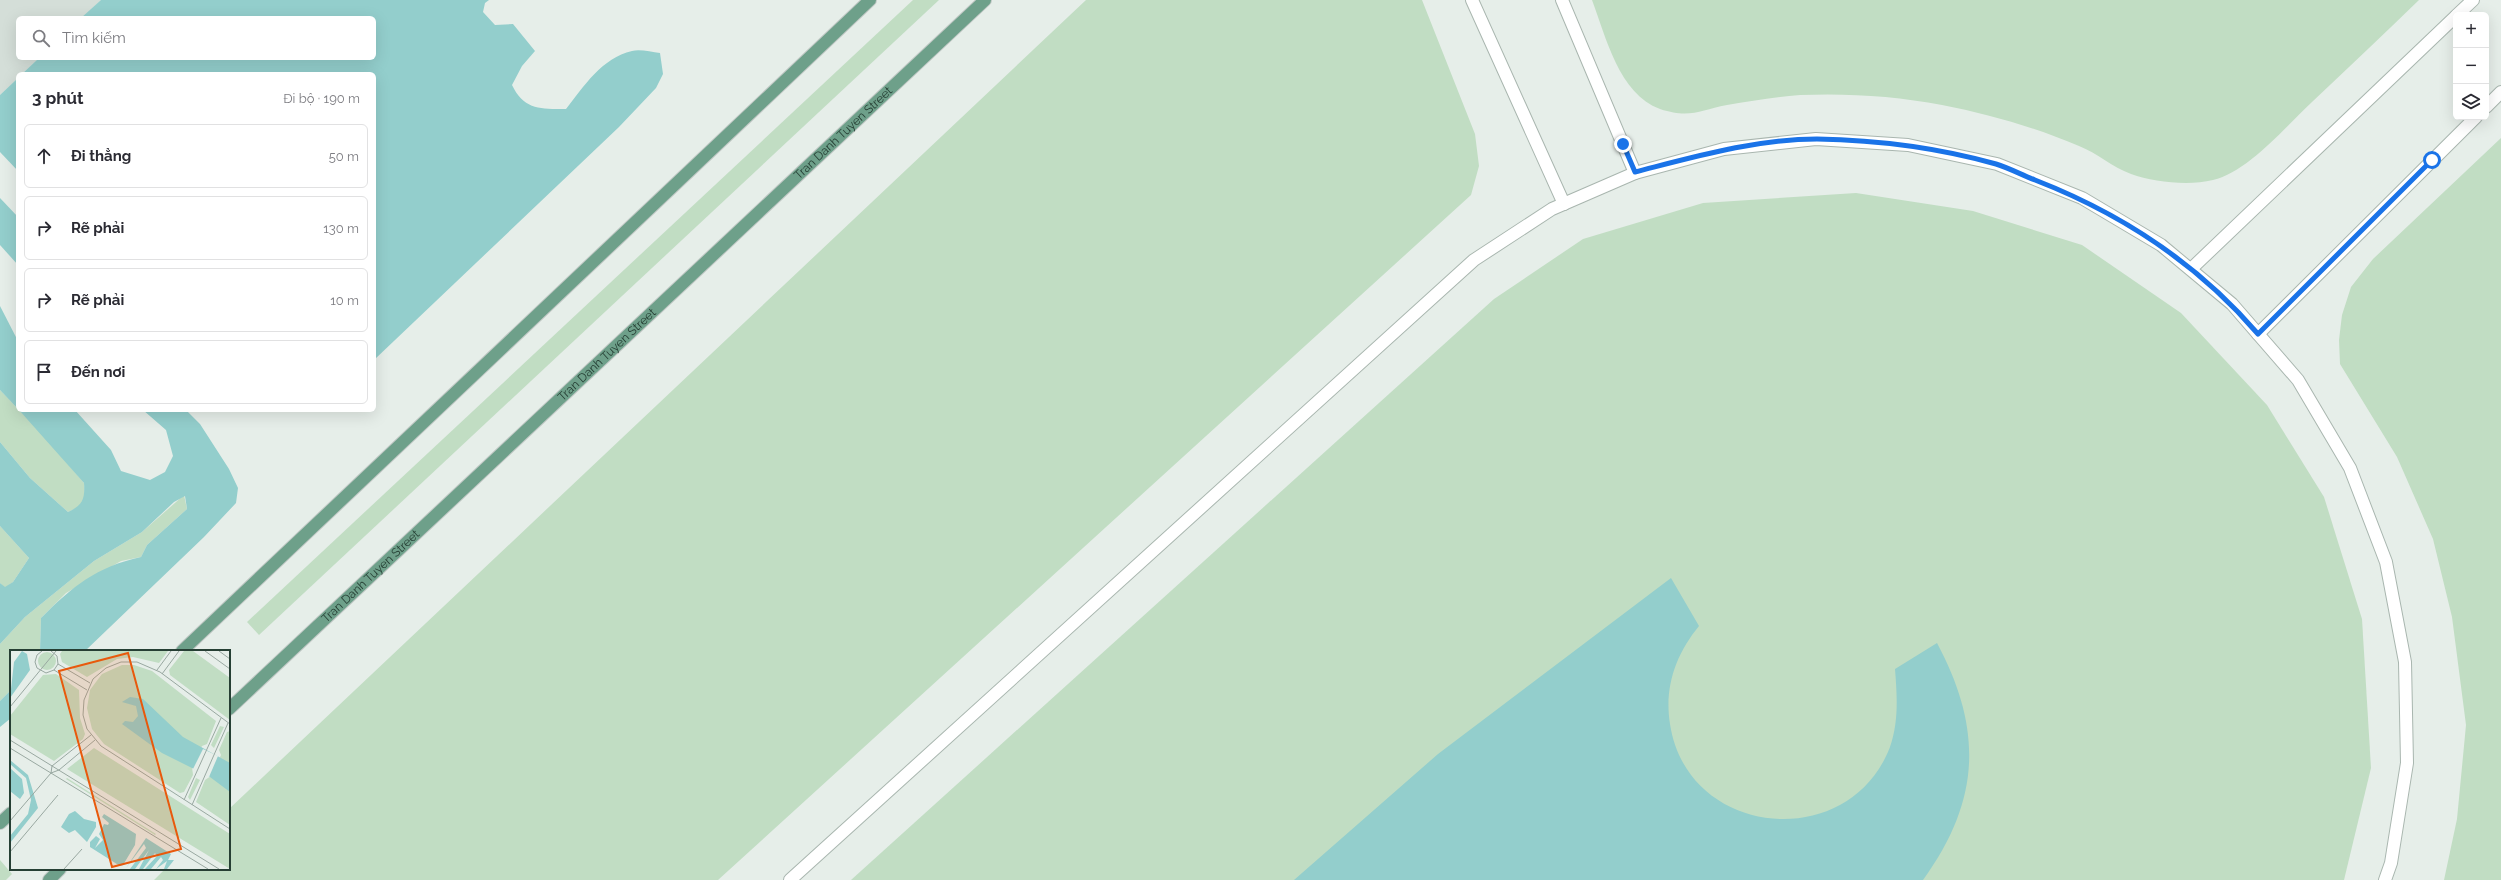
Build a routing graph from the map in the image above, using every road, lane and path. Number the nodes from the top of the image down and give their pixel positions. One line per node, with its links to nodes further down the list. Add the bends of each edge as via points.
1 (870, 0): 15 (main road)
2 (985, 0): 16 (main road, Tran Danh Tuyen Street)
3 (1472, 0): 12 (street)
4 (1562, 0): 11 (street)
5 (2473, 0): 6 (street)
6 (2460, 12)
7 (2453, 19): 13 (street)
8 (2501, 92): 9 (street)
9 (2489, 104)
10 (2473, 120): 14 (street)
11 (1635, 172): 12 (street); 13 (street, via 1724,149 1816,139 1908,145 1997,164 2082,198 2161,245)
12 (1564, 204): 21 (street, via 1474,260)
13 (2191, 269): 14 (street, via 2232,304)
14 (2258, 334): 22 (street, via 2298,380 2350,468 2386,562 2405,662 2407,763)
15 (183, 650)
16 (230, 708)
17 (10, 814): 18 (main road)
18 (0, 824)
19 (59, 870): 20 (main road)
20 (49, 880)
21 (790, 880)
22 (2386, 880)

